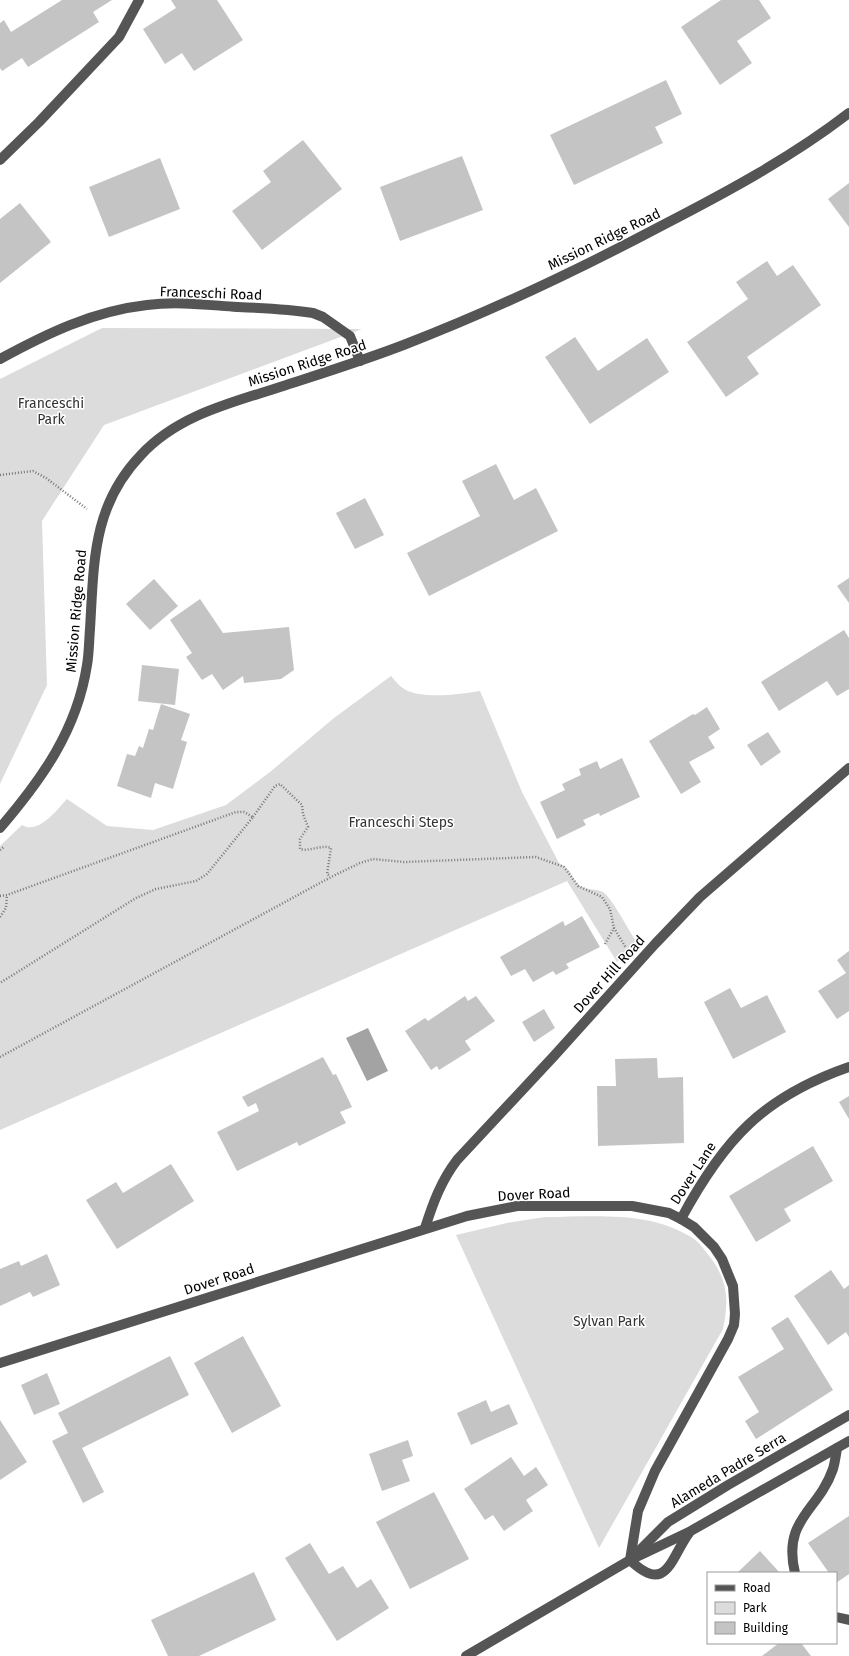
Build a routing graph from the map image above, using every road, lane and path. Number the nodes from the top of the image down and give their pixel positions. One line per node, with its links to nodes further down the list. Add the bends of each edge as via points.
1 (139, 0): 3 (street, via 119,37)
2 (849, 113): 5 (street, Mission Ridge Road, via 784,157 711,200 624,246 505,303)
3 (0, 160)
4 (0, 360): 5 (street, Franceschi Road, via 81,320 118,309 179,303 313,313 350,336)
5 (360, 361): 7 (street, Mission Ridge Road, via 201,413 169,430 142,454 119,483)
6 (0, 475): 7 (path, via 33,471 83,507)
7 (104, 516): 10 (street, Mission Ridge Road, via 95,552 87,665 76,710 57,752 32,791)
8 (849, 768): 22 (street, Dover Hill Road, via 700,897 604,998 457,1160 438,1191)
9 (253, 818): 11 (path, via 275,786 280,784 302,805 308,827 300,839 300,849 310,850 328,846 331,848 327,865 327,874); 12 (path, via 244,812 236,812); 18 (path, via 207,874 196,881 156,889 136,898)
10 (0, 828)
11 (330, 877): 15 (path, via 374,859 404,862 536,857 564,867 578,886 599,895 610,909); 19 (path)
12 (7, 895): 13 (path); 14 (path, via 6,908)
13 (0, 896)
14 (0, 917)
15 (614, 928): 16 (path); 17 (path)
16 (605, 944)
17 (628, 951)
18 (0, 983)
19 (0, 1057)
20 (849, 1067): 21 (street, Dover Lane, via 795,1090 747,1126 717,1158)
21 (681, 1219): 22 (street, Dover Road, via 669,1213 632,1206 534,1205 490,1211); 28 (street, Dover Road, via 705,1237 722,1260 733,1286 735,1314 728,1340 655,1471 646,1492 638,1511)
22 (425, 1228): 23 (street, Dover Road)
23 (0, 1363)
24 (849, 1415): 28 (street, Alameda Padre Serra, via 668,1522)
25 (849, 1441): 26 (street, Alameda Padre Serra)
26 (836, 1448): 27 (street, Alameda Padre Serra); 29 (street, via 833,1469 827,1482 794,1533 792,1544)
27 (689, 1532): 28 (street, Alameda Padre Serra); 28 (street, via 674,1562 662,1572 644,1572)
28 (630, 1560): 32 (street, Alameda Padre Serra)
29 (795, 1572)
30 (837, 1617): 31 (street)
31 (849, 1620)
32 (466, 1656)

